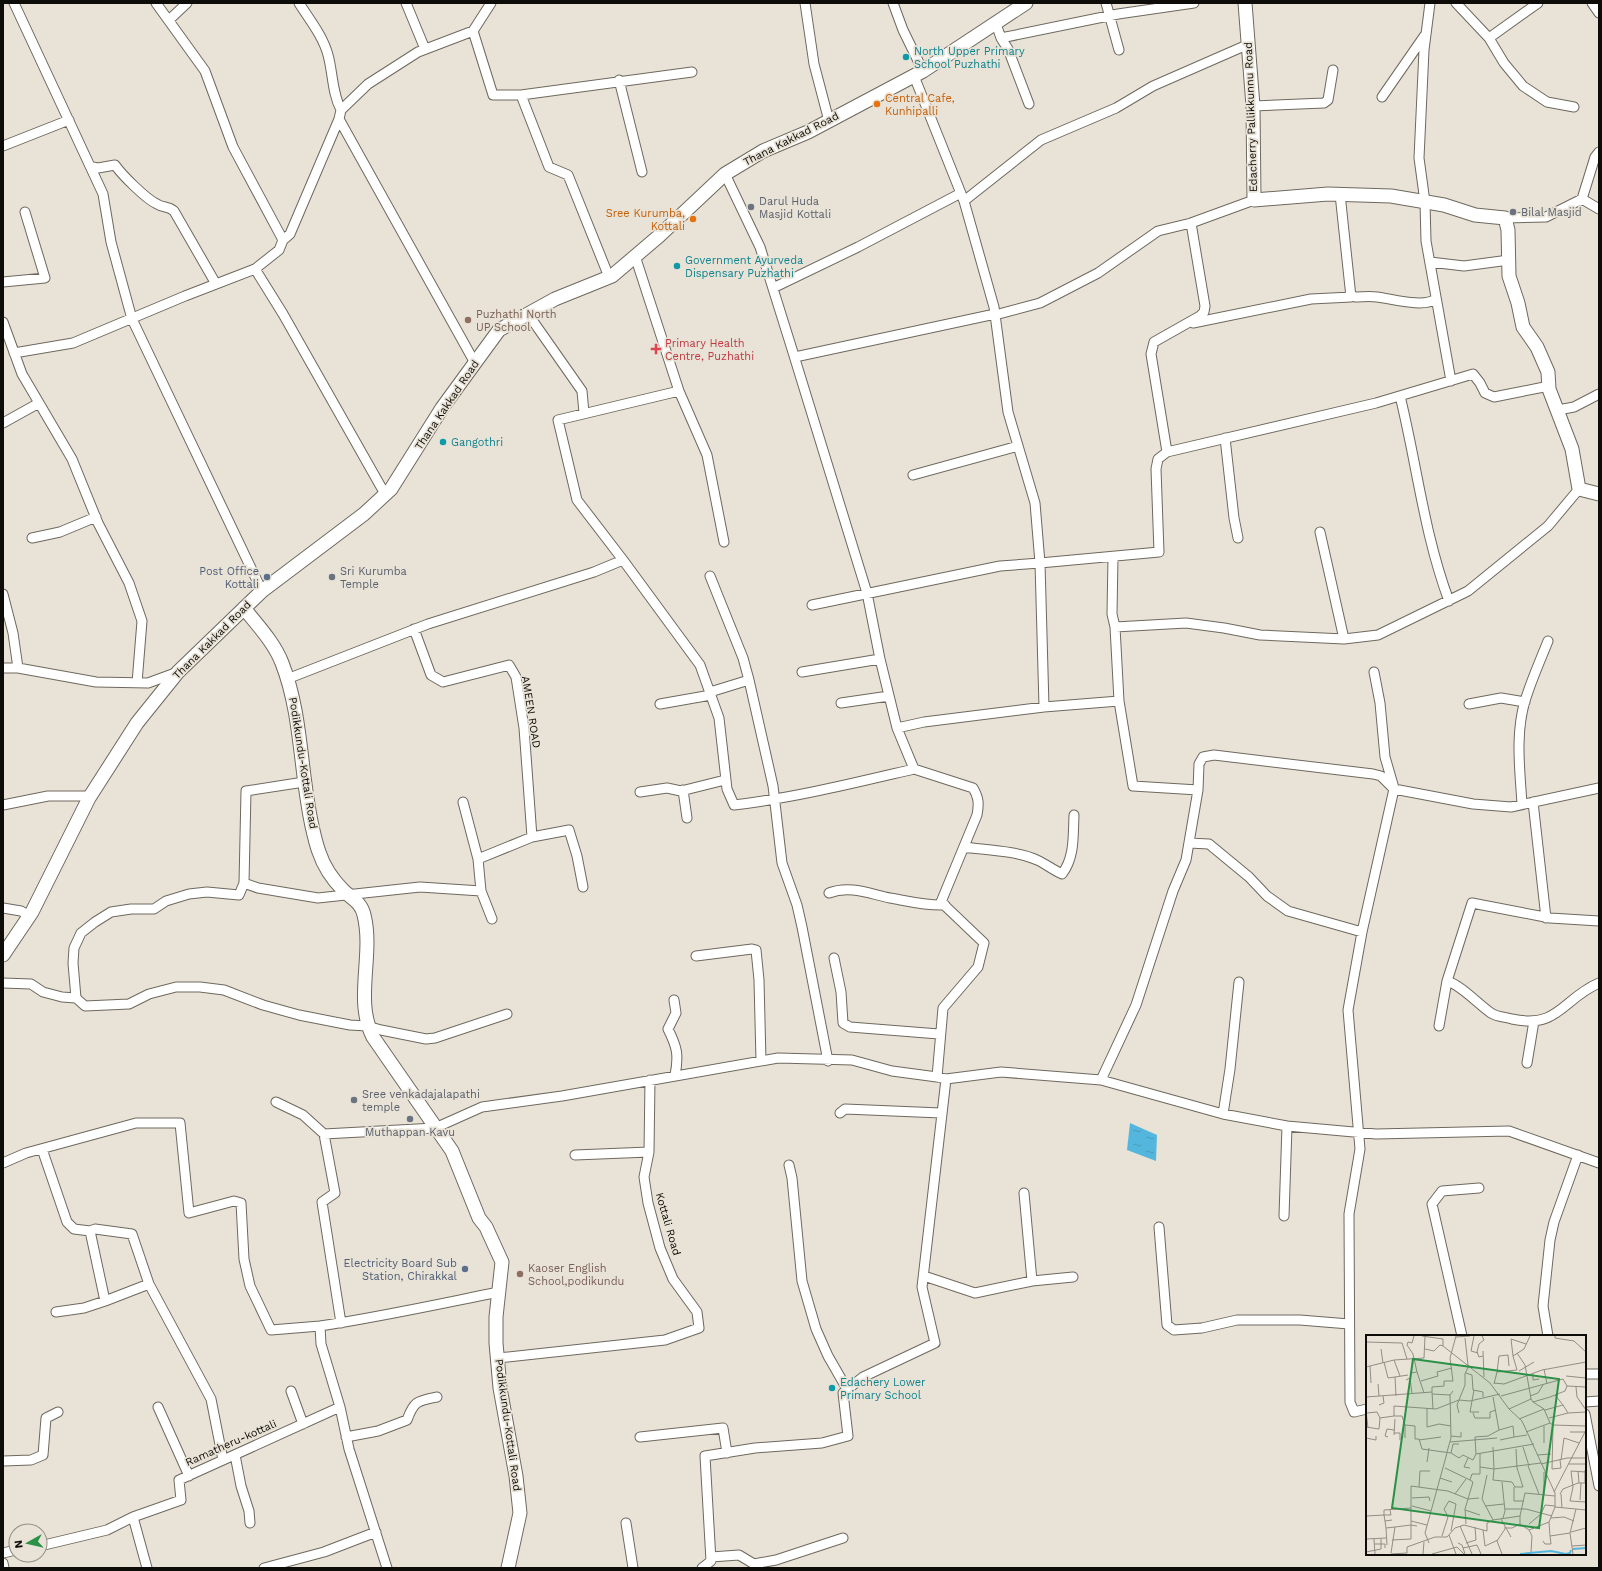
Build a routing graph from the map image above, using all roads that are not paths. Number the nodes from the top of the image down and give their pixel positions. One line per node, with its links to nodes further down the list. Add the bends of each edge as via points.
1 (14, 3): 38 (street)
2 (156, 3): 19 (street)
3 (187, 3): 19 (street)
4 (299, 3): 37 (street, via 328,54)
5 (406, 3): 26 (street)
6 (491, 3): 21 (street)
7 (805, 3): 39 (street, via 814,64)
8 (893, 3): 30 (street)
9 (1026, 3): 20 (main road, Thana Kakkad Road)
10 (1106, 3): 18 (street)
11 (1194, 3): 18 (street)
12 (1245, 3): 25 (main road, Edacherry Pallikkunnu Road)
13 (1430, 3): 22 (street)
14 (1456, 3): 24 (street)
15 (1538, 3): 24 (street)
16 (1592, 3): 17 (street)
17 (1599, 13)
18 (1110, 16): 23 (street); 27 (street)
19 (169, 20): 54 (street, via 205,71 233,147)
20 (996, 24): 23 (street); 30 (main road, Thana Kakkad Road)
21 (473, 31): 26 (street); 32 (street, via 493,95)
22 (1426, 34): 33 (street); 49 (street, via 1419,158)
23 (1001, 38): 34 (street, via 1008,49)
24 (1489, 38): 36 (street, via 1504,63 1523,86 1547,102)
25 (1249, 44): 35 (main road, Edacherry Pallikkunnu Road); 46 (street, via 1153,86 1116,108 1041,140)
26 (425, 49): 37 (street, via 368,84)
27 (1119, 50)
28 (1333, 70): 35 (street, via 1328,100 1324,103)
29 (692, 72): 31 (street)
30 (918, 73): 39 (main road, Thana Kakkad Road); 46 (street)
31 (619, 80): 32 (street); 43 (street)
32 (521, 94): 59 (street, via 549,167 568,175)
33 (1382, 97)
34 (1029, 104)
35 (1253, 106): 48 (main road, Edacherry Pallikkunnu Road)
36 (1574, 107)
37 (340, 114): 54 (street, via 290,234); 72 (street)
38 (69, 120): 40 (street); 42 (street)
39 (829, 121): 44 (main road, Thana Kakkad Road, via 763,151)
40 (3, 146)
41 (1599, 152): 47 (street, via 1595,157)
42 (90, 166): 61 (street, via 98,168 115,165 123,176 156,204 174,211); 67 (street, via 103,194 112,242)
43 (642, 172)
44 (725, 174): 55 (main road, Thana Kakkad Road); 62 (street, via 760,247)
45 (1340, 194): 48 (main road, Edacherry Pallikkunnu Road); 49 (main road, Edacherry Pallikkunnu Road, via 1391,196); 63 (street)
46 (962, 197): 62 (street); 66 (street)
47 (1582, 198): 50 (street); 52 (street, via 1546,217)
48 (1254, 200): 53 (street)
49 (1425, 202): 52 (main road, Edacherry Pallikkunnu Road, via 1475,215); 57 (street, via 1426,241)
50 (1599, 209)
51 (25, 212): 60 (street, via 45,278)
52 (1505, 218): 56 (main road)
53 (1191, 223): 66 (street, via 1158,231 1098,273 1040,303); 69 (street, via 1205,306 1200,316)
54 (283, 240): 58 (street, via 279,250)
55 (635, 256): 59 (main road, Thana Kakkad Road); 75 (street)
56 (1509, 260): 57 (street, via 1464,266); 74 (main road, via 1509,276 1524,327 1548,372)
57 (1430, 262): 64 (street)
58 (255, 269): 61 (street); 87 (street)
59 (609, 277): 65 (main road, Thana Kakkad Road, via 555,298)
60 (3, 282)
61 (216, 284): 67 (street)
62 (772, 288): 71 (street)
63 (1350, 294): 64 (street, via 1355,297 1410,302 1431,303); 69 (street, via 1311,299)
64 (1436, 299): 73 (street)
65 (528, 314): 72 (main road, Thana Kakkad Road, via 499,330); 80 (street, via 582,391)
66 (995, 315): 71 (street); 83 (street, via 1008,412)
67 (132, 319): 70 (street, via 73,343); 98 (street)
68 (3, 322): 70 (street)
69 (1183, 325): 84 (street, via 1154,342 1151,354)
70 (10, 349): 78 (street)
71 (794, 357): 99 (street)
72 (474, 364): 87 (main road, Thana Kakkad Road, via 442,408 391,489)
73 (1451, 381): 74 (street, via 1473,374 1485,393 1494,397); 77 (street)
74 (1549, 386): 79 (main road)
75 (679, 391): 80 (street); 93 (street, via 706,455)
76 (1599, 394): 79 (street, via 1574,407)
77 (1400, 396): 82 (street); 101 (street, via 1427,529 1438,573)
78 (39, 403): 81 (street); 89 (street, via 72,459)
79 (1558, 410): 86 (main road, via 1572,449)
80 (584, 413): 95 (street, via 558,420 577,500)
81 (3, 423)
82 (1225, 438): 84 (street); 92 (street)
83 (1018, 446): 85 (street); 96 (street, via 1035,503)
84 (1166, 452): 94 (street, via 1158,460 1156,469 1159,552)
85 (913, 475)
86 (1579, 489): 88 (main road); 101 (street, via 1548,526 1468,592)
87 (385, 494): 98 (main road, Thana Kakkad Road, via 364,514)
88 (1599, 494)
89 (96, 517): 91 (street, via 60,532); 116 (street, via 129,583 142,621)
90 (1320, 532): 106 (street)
91 (32, 538)
92 (1238, 538)
93 (724, 542)
94 (1113, 557): 96 (street); 104 (street, via 1112,614)
95 (623, 560): 105 (street, via 594,572); 117 (street, via 700,665)
96 (1040, 563): 99 (street, via 1000,566); 124 (street)
97 (710, 576): 115 (street, via 738,644)
98 (262, 591): 103 (main road, Thana Kakkad Road)
99 (866, 593): 102 (street); 108 (street)
100 (3, 594): 110 (street)
101 (1449, 601): 106 (street, via 1378,635)
102 (812, 605)
103 (244, 608): 111 (main road, Thana Kakkad Road); 114 (main road, Podikkundu-Kottali Road, via 273,646 282,662)
104 (1115, 626): 106 (street, via 1186,623 1260,635); 119 (street)
105 (414, 629): 114 (street); 142 (street, AMEEN ROAD, via 432,675 443,682 509,665 516,677 524,728)
106 (1344, 639)
107 (1548, 641): 120 (street)
108 (880, 659): 112 (street); 118 (street)
109 (3, 668): 110 (street)
110 (18, 668): 116 (street, via 96,682)
111 (178, 672): 116 (street, via 148,683); 134 (main road, Thana Kakkad Road, via 138,723)
112 (802, 672)
113 (1374, 672): 130 (street, via 1385,757)
114 (287, 679): 128 (main road, Podikkundu-Kottali Road, via 292,696)
115 (749, 680): 117 (street); 135 (street)
116 (137, 682)
117 (710, 693): 122 (street); 127 (street, via 719,718)
118 (889, 696): 121 (street); 125 (street)
119 (1119, 702): 124 (street); 132 (street, via 1133,786)
120 (1525, 702): 123 (street, via 1501,698); 138 (street, via 1519,757)
121 (842, 703)
122 (660, 704)
123 (1469, 704)
124 (1044, 707): 125 (street, via 924,722)
125 (897, 728): 126 (street)
126 (914, 769): 135 (street, via 833,788); 144 (street, via 973,788 980,804)
127 (725, 780): 131 (street); 135 (street, via 726,789 734,805)
128 (304, 782): 146 (street, via 246,791); 150 (main road, Podikkundu-Kottali Road, via 318,852 328,873)
129 (1599, 788): 137 (street)
130 (1394, 789): 132 (street, via 1381,776 1373,774 1214,755 1203,757 1199,764); 138 (street, via 1473,804 1511,807); 157 (street)
131 (683, 790): 133 (street, via 667,788); 141 (street)
132 (1198, 790): 143 (street)
133 (640, 792)
134 (90, 796): 139 (street, via 48,796); 153 (main road, Thana Kakkad Road)
135 (774, 798): 173 (street, via 782,863 797,905)
136 (463, 802): 145 (street)
137 (1533, 802): 138 (street); 154 (street)
138 (1522, 804)
139 (3, 806)
140 (1074, 815): 144 (street, via 1072,852 1062,874 1046,867 1038,860)
141 (687, 818)
142 (532, 837): 145 (street); 147 (street, via 569,830)
143 (1189, 844): 157 (street, via 1209,844 1249,877 1267,896 1288,911); 178 (street, via 1186,860 1173,891 1136,1005)
144 (964, 847): 151 (street, via 941,902)
145 (478, 859): 148 (street)
146 (244, 883): 150 (street, via 258,888 318,898); 165 (street, via 239,895 207,892 189,894 166,901 154,909 111,912 95,922 81,934 74,948)
147 (583, 887)
148 (481, 891): 150 (street, via 420,887); 155 (street)
149 (830, 893): 151 (street, via 866,891 889,898)
150 (348, 894): 169 (main road, Podikkundu-Kottali Road, via 358,901 364,914 367,939 364,1007)
151 (945, 905): 171 (street, via 984,943 978,967 943,1008)
152 (3, 908): 153 (street, via 21,911)
153 (30, 916): 158 (main road, Thana Kakkad Road)
154 (1546, 918): 156 (street); 161 (street, via 1472,903)
155 (492, 919)
156 (1599, 921)
157 (1362, 932): 185 (street, via 1348,1010)
158 (3, 955)
159 (696, 956): 172 (street, via 756,950)
160 (834, 958): 171 (street, via 841,992 843,1022 850,1027)
161 (1447, 981): 168 (street, via 1455,984 1494,1015); 170 (street)
162 (1239, 982): 182 (street)
163 (3, 983): 165 (street, via 32,984 43,992)
164 (1599, 983): 168 (street, via 1549,1018)
165 (76, 998): 169 (street, via 85,1006 128,1004 176,986 200,987 224,990 299,1015)
166 (674, 1000): 175 (street, via 676,1013 668,1029 676,1046 678,1059)
167 (507, 1014): 169 (street, via 426,1039)
168 (1534, 1021): 174 (street)
169 (367, 1026): 184 (main road, Podikkundu-Kottali Road)
170 (1439, 1026)
171 (939, 1034): 176 (street)
172 (761, 1061): 173 (street, via 778,1058); 175 (street)
173 (828, 1061): 176 (street, via 852,1060 892,1071)
174 (1527, 1063)
175 (675, 1075): 177 (street)
176 (941, 1078): 178 (street, via 1001,1072); 181 (street)
177 (650, 1080): 184 (street, via 482,1107); 188 (street, Kottali Road)
178 (1101, 1080): 182 (street)
179 (276, 1102): 186 (street, via 302,1115)
180 (840, 1112): 181 (street, via 846,1109)
181 (941, 1113): 199 (street)
182 (1223, 1114): 183 (street)
183 (1287, 1126): 185 (street); 196 (street)
184 (435, 1128): 186 (street); 203 (main road, Podikkundu-Kottali Road, via 452,1151 479,1218 486,1227 502,1262)
185 (1359, 1132): 190 (street, via 1376,1134 1509,1130); 207 (street, via 1360,1149 1349,1214)
186 (324, 1134): 206 (street, via 336,1193 322,1202)
187 (42, 1149): 192 (street, via 26,1153); 198 (street, via 67,1222 74,1229); 208 (street, via 136,1123 180,1123 189,1213 234,1201 241,1204 244,1259 250,1286 271,1330)
188 (649, 1152): 189 (street); 211 (street, Kottali Road, via 644,1177 660,1248 673,1279 697,1312 699,1328 665,1340)
189 (575, 1155)
190 (1578, 1155): 191 (street); 210 (street, via 1550,1240 1543,1306)
191 (1599, 1163)
192 (3, 1164)
193 (789, 1165): 214 (street, via 802,1281 816,1328)
194 (1479, 1188): 209 (street, via 1447,1189 1442,1191 1432,1204)
195 (1024, 1193): 201 (street)
196 (1284, 1216)
197 (1159, 1227): 207 (street, via 1167,1325 1174,1330 1202,1328 1237,1320 1300,1320)
198 (90, 1231): 202 (street, via 95,1229 132,1234); 204 (street)
199 (924, 1276): 201 (street, via 975,1293); 214 (street, via 922,1287 935,1343 875,1371)
200 (1073, 1277): 201 (street)
201 (1032, 1281)
202 (149, 1284): 204 (street); 230 (street, via 211,1399)
203 (499, 1292): 206 (street, via 385,1317); 211 (main road, Podikkundu-Kottali Road, via 496,1317)
204 (105, 1301): 205 (street, via 84,1308)
205 (56, 1312)
206 (341, 1323): 208 (street)
207 (1349, 1324): 221 (street, via 1350,1402 1354,1412)
208 (320, 1326): 220 (street, via 321,1344)
209 (1462, 1335)
210 (1548, 1335)
211 (498, 1358): 246 (main road, Podikkundu-Kottali Road, via 500,1388 520,1513)
212 (1586, 1374): 213 (street)
213 (1599, 1374)
214 (847, 1389): 227 (street, via 843,1393 848,1436 822,1443)
215 (291, 1391): 224 (street)
216 (437, 1397): 225 (street, via 412,1406 407,1420 378,1431)
217 (1599, 1401): 218 (street)
218 (1586, 1402)
219 (158, 1406): 232 (street)
220 (340, 1407): 224 (street, Ramatheru-kottali); 225 (street)
221 (1366, 1409)
222 (58, 1412): 231 (street, via 46,1418 43,1456 31,1460)
223 (1586, 1418): 229 (street)
224 (303, 1424): 228 (street, Ramatheru-kottali)
225 (346, 1437): 237 (street)
226 (640, 1437): 227 (street, via 723,1428)
227 (727, 1453): 240 (street, via 705,1456)
228 (235, 1455): 230 (street, Ramatheru-kottali); 235 (street)
229 (1597, 1456): 233 (street)
230 (223, 1460): 232 (street, Ramatheru-kottali)
231 (3, 1461)
232 (188, 1476): 234 (street, Ramatheru-kottali, via 179,1480 181,1500)
233 (1599, 1486)
234 (133, 1517): 239 (street, via 107,1530); 243 (street)
235 (250, 1523)
236 (626, 1524): 247 (street)
237 (376, 1532): 244 (street, via 324,1552); 245 (street)
238 (843, 1538): 240 (street, via 776,1560 754,1564 739,1555)
239 (48, 1544)
240 (710, 1557): 248 (street, via 711,1560)
241 (3, 1563): 242 (street)
242 (4, 1568)
243 (148, 1568)
244 (264, 1568)
245 (387, 1568)
246 (508, 1568)
247 (633, 1568)
248 (702, 1568)

